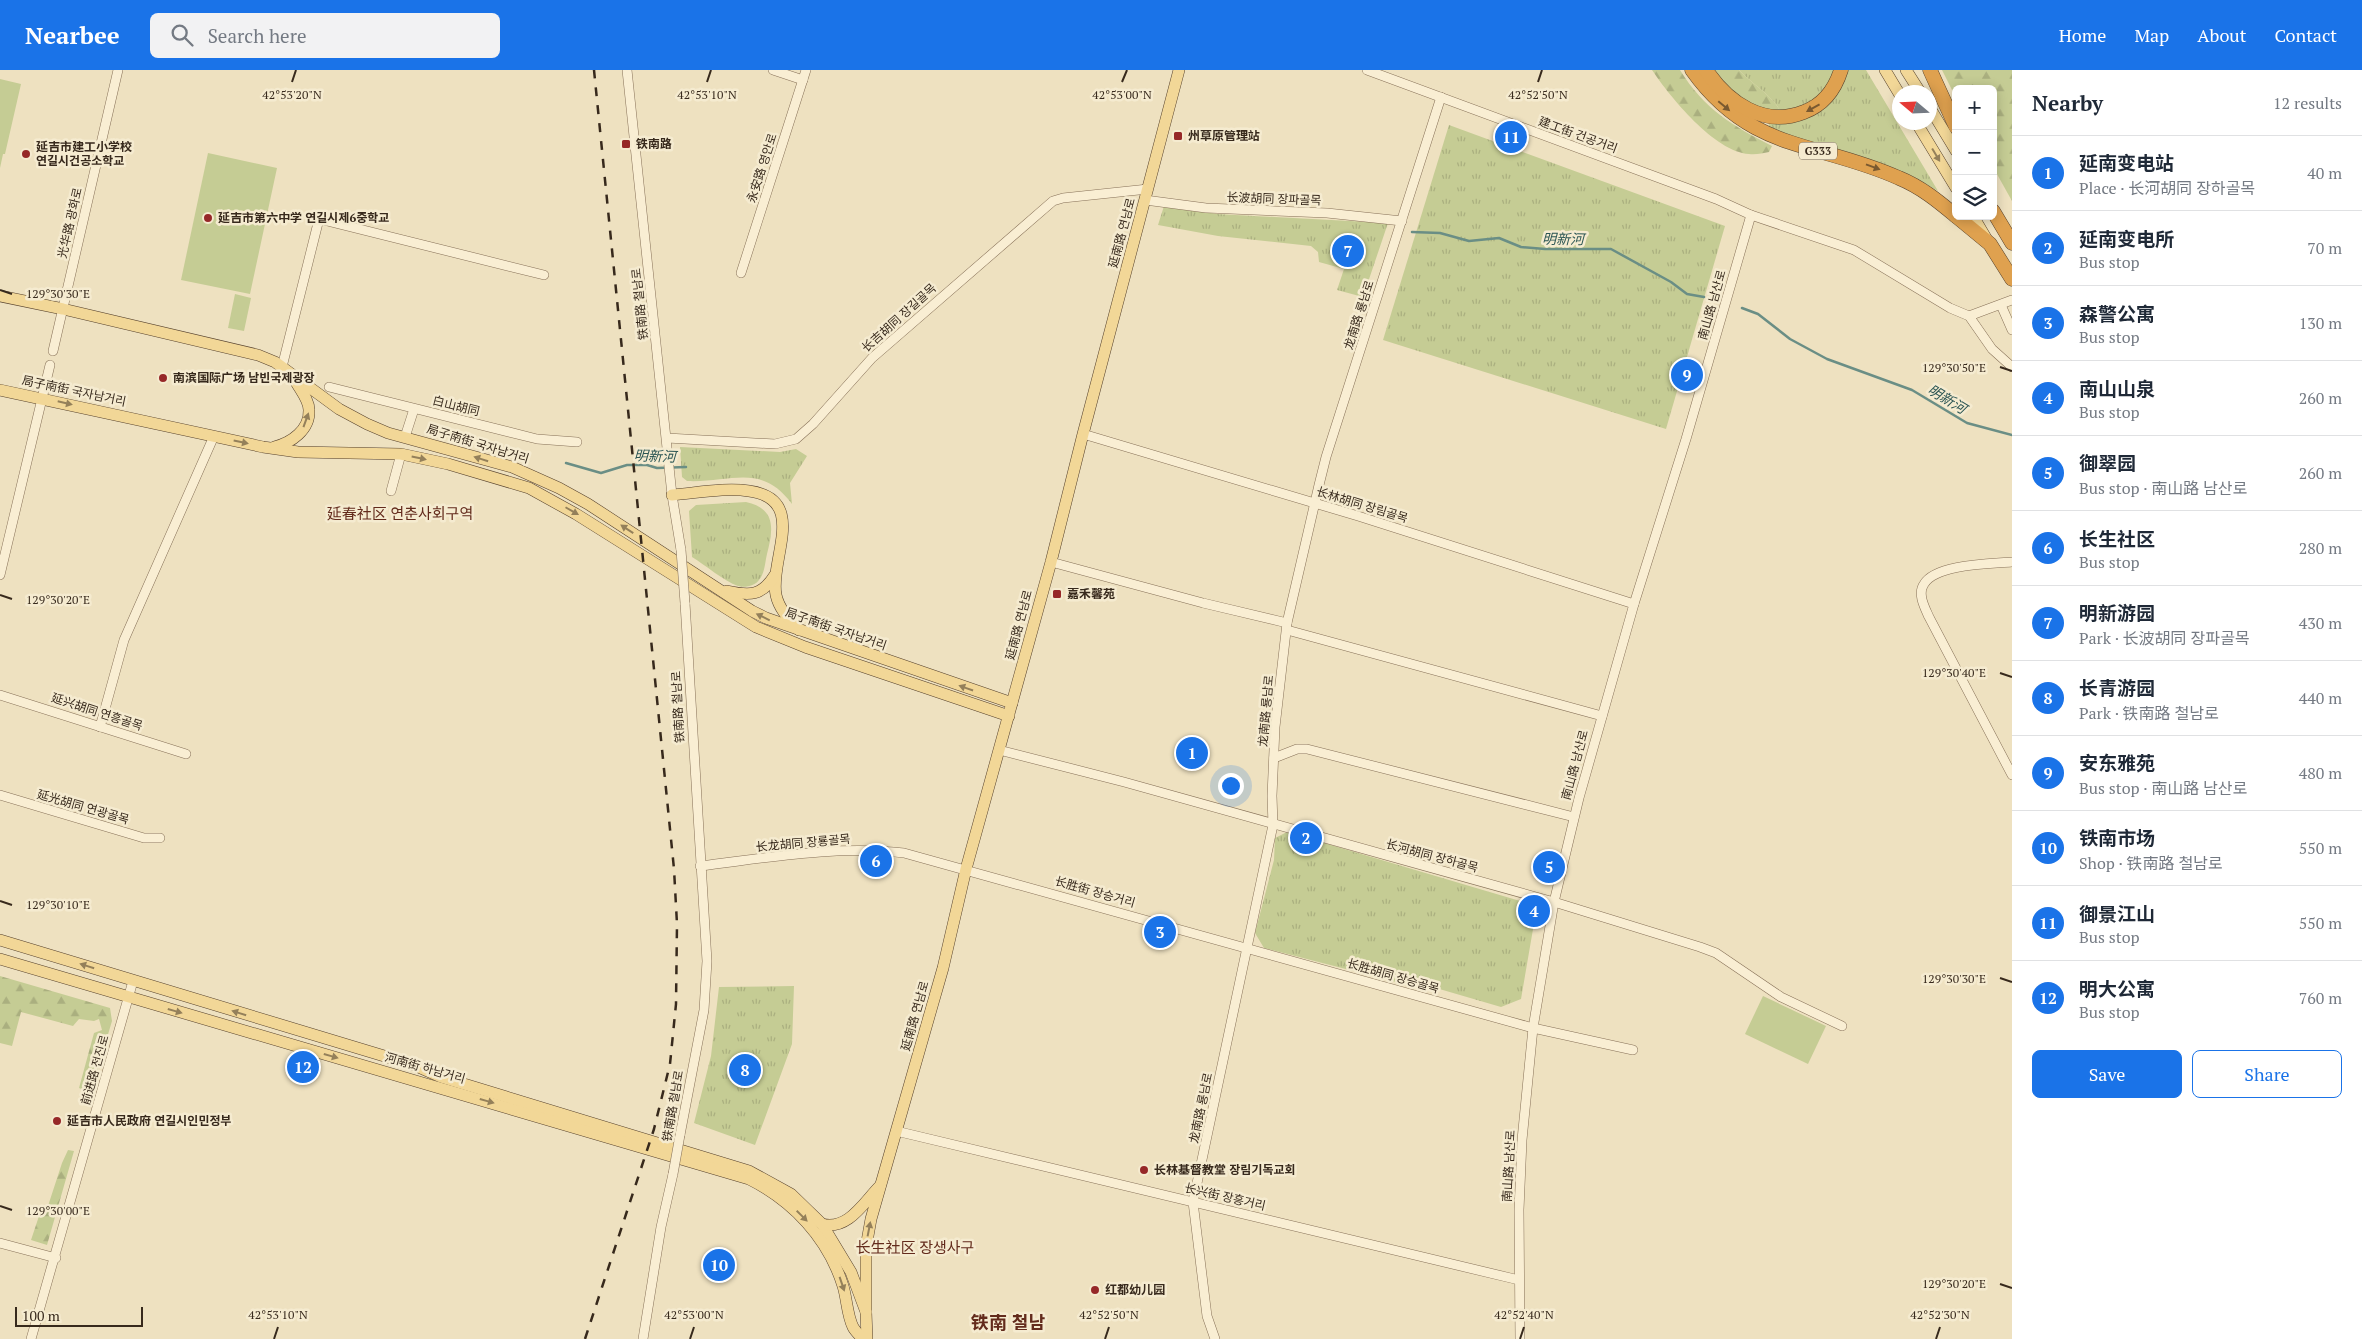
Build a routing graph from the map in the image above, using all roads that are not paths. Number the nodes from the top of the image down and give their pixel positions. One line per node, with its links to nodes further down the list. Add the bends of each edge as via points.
1 (118, 70): 37 (street, 光华路 광화로)
2 (627, 70): 53 (street, 铁南路 철남로)
3 (773, 70): 13 (street)
4 (806, 70): 13 (street, 永安路 영안로)
5 (1179, 70): 22 (main road, 延南路 연남로)
6 (1367, 70): 16 (street, 建工街 건공거리)
7 (1692, 70): 23 (highway, G333, one-way to 23, via 1714,98 1746,124 1768,135 1862,163 1899,178 1935,198)
8 (1706, 70): 9 (highway, one-way to 8, via 1832,90 1819,105 1782,118 1768,118 1739,104 1716,84)
9 (1841, 70)
10 (1884, 70): 14 (main road)
11 (1906, 70): 15 (main road)
12 (1930, 70): 17 (highway)
13 (803, 80): 31 (street, 永安路 영안로)
14 (1894, 85)
15 (1916, 85)
16 (1441, 97): 24 (street, 建工街 건공거리, via 1716,199); 28 (street, 龙南路 룡남로)
17 (1952, 118)
18 (1937, 120): 20 (main road)
19 (1921, 130): 21 (main road, one-way to 21)
20 (1952, 144)
21 (1952, 181)
22 (1146, 194): 28 (street, 长波胡同 장파골목, via 1206,208 1327,213); 49 (main road, 延南路 연남로); 53 (street, 长吉胡同 장길골목, via 1063,198 1053,202 872,358 796,439 775,444)
23 (1952, 213)
24 (1751, 215): 38 (street, 建工街 건공거리, via 1854,250 1950,308); 64 (street, 南山路 남산로)
25 (1997, 218): 29 (highway)
26 (1961, 220): 30 (highway, G333)
27 (1975, 220): 30 (main road)
28 (1402, 221): 58 (street, 龙南路 룡남로, via 1326,457)
29 (2012, 243)
30 (1990, 244): 33 (highway, G333)
31 (741, 273)
32 (544, 275): 42 (street, via 319,219)
33 (2012, 280)
34 (0, 296): 37 (main road, 局子南街 국자남거리)
35 (2012, 300): 36 (street)
36 (2001, 306): 38 (street); 39 (street)
37 (63, 309): 40 (street, 光华路 광화로); 42 (main road, 局子南街 국자남거리, via 252,353)
38 (1969, 316): 43 (street, via 1992,349)
39 (2012, 330)
40 (53, 351)
41 (50, 365): 47 (street)
42 (282, 367): 44 (main road, 局子南街 국자남거리)
43 (2012, 367)
44 (293, 376): 51 (main road, 局子南街 국자남거리, via 339,409 367,424); 54 (main road, one-way to 44, via 292,440 308,419 308,404)
45 (329, 388): 48 (street, 白山胡同)
46 (0, 390): 47 (main road, 局子南街 국자남거리)
47 (42, 398): 50 (main road, 局子南街 국자남거리, one-way to 50); 62 (street)
48 (414, 408): 51 (street); 52 (street, 白山胡同, via 536,439)
49 (1083, 434): 58 (street, 长林胡同 장림골목); 59 (main road, 延南路 연남로)
50 (214, 436): 54 (main road, 局子南街 국자남거리, one-way to 54); 71 (street, via 124,640)
51 (406, 437): 63 (main road, 局子南街 국자남거리, one-way to 51, via 560,488 512,467)
52 (578, 442)
53 (667, 442): 57 (street, 铁南路 철남로)
54 (270, 448): 55 (main road, 局子南街 국자남거리, via 298,452)
55 (401, 454): 56 (street); 69 (main road, 局子南街 국자남거리, one-way to 69, via 529,488 756,627 805,647)
56 (391, 491)
57 (672, 495): 61 (main road, via 744,490 768,497 784,521); 80 (street, 铁南路 철남로, bridge, via 681,550)
58 (1315, 504): 64 (street, 长林胡同 장림골목); 65 (street, 龙南路 룡남로)
59 (1051, 562): 65 (street); 68 (main road, 延南路 연남로)
60 (2012, 562): 75 (street, via 1942,570 1923,584 1921,592 1929,617)
61 (776, 574): 63 (main road, via 768,586 755,594); 66 (main road, via 778,603)
62 (0, 575)
63 (717, 588): 66 (main road, 局子南街 국자남거리, one-way to 63, via 752,611)
64 (1634, 604): 70 (street, 南山路 남산로)
65 (1287, 627): 70 (street); 74 (street, 龙南路 룡남로)
66 (800, 631): 68 (main road, 局子南街 국자남거리, one-way to 66)
67 (0, 694): 71 (street, 延兴胡同 연흥골목)
68 (1012, 703): 69 (main road, 延南路 연남로)
69 (1009, 716): 72 (main road, 延南路 연남로)
70 (1602, 716): 77 (street, 南山路 남산로)
71 (100, 727): 73 (street, 延兴胡同 연흥골목)
72 (999, 750): 78 (street, 长河胡同 장하골목); 81 (main road, 延南路 연남로)
73 (186, 754)
74 (1274, 758): 77 (street, via 1297,749 1307,749); 78 (street, 龙南路 룡남로)
75 (2012, 775)
76 (0, 795): 79 (street, 延光胡同 연광골목, via 144,838)
77 (1574, 817): 82 (street, 南山路 남산로)
78 (1273, 825): 82 (street, 长河胡同 장하골목); 84 (street, 龙南路 룡남로)
79 (160, 838)
80 (700, 866): 81 (street, 长龙胡同 장룡골목, via 878,850 904,853); 102 (street, 铁南路 철남로, bridge, via 708,961 705,1001 661,1227)
81 (966, 869): 84 (street, 长胜街 장승거리); 93 (main road, 延南路 연남로, via 943,968)
82 (1554, 902): 89 (street, 长河胡同 장하골목, via 1716,953 1781,997); 90 (street, 南山路 남산로)
83 (0, 940): 86 (main road, 河南街 하남거리, one-way to 83)
84 (1246, 948): 90 (street, 长胜胡同 장승골목); 95 (street, 龙南路 룡남로)
85 (0, 959): 87 (main road, 河南街 하남거리)
86 (133, 981): 87 (street, 前进路 전진로); 88 (main road, 河南街 하남거리, one-way to 86)
87 (128, 998): 91 (main road, 河南街 하남거리, one-way to 91); 98 (street, 前进路 전진로)
88 (269, 1023): 91 (main road); 96 (main road, 河南街 하남거리, via 741,1167 786,1190)
89 (1842, 1026)
90 (1533, 1028): 92 (street, 长胜胡同 장승골목); 99 (street, 南山路 남산로, via 1522,1140)
91 (265, 1037): 103 (main road, 河南街 하남거리, one-way to 103, via 732,1173 767,1188 806,1219 843,1285 853,1328)
92 (1632, 1050)
93 (896, 1131): 94 (main road, 延南路 연남로); 95 (street, 长兴街 장흥거리)
94 (880, 1186): 96 (main road, via 847,1220 831,1226); 100 (main road, 延南路 연남로, one-way to 94, via 866,1247)
95 (1193, 1202): 99 (street, 长兴街 장흥거리); 104 (street, 龙南路 룡남로, via 1207,1316)
96 (822, 1224): 100 (main road, via 847,1264)
97 (0, 1243): 98 (street)
98 (56, 1258): 101 (street, 前进路 전진로)
99 (1519, 1280): 105 (street, 南山路 남산로)
100 (866, 1312): 103 (main road)
101 (31, 1339)
102 (643, 1339)
103 (865, 1339)
104 (1214, 1339)
105 (1520, 1339)

